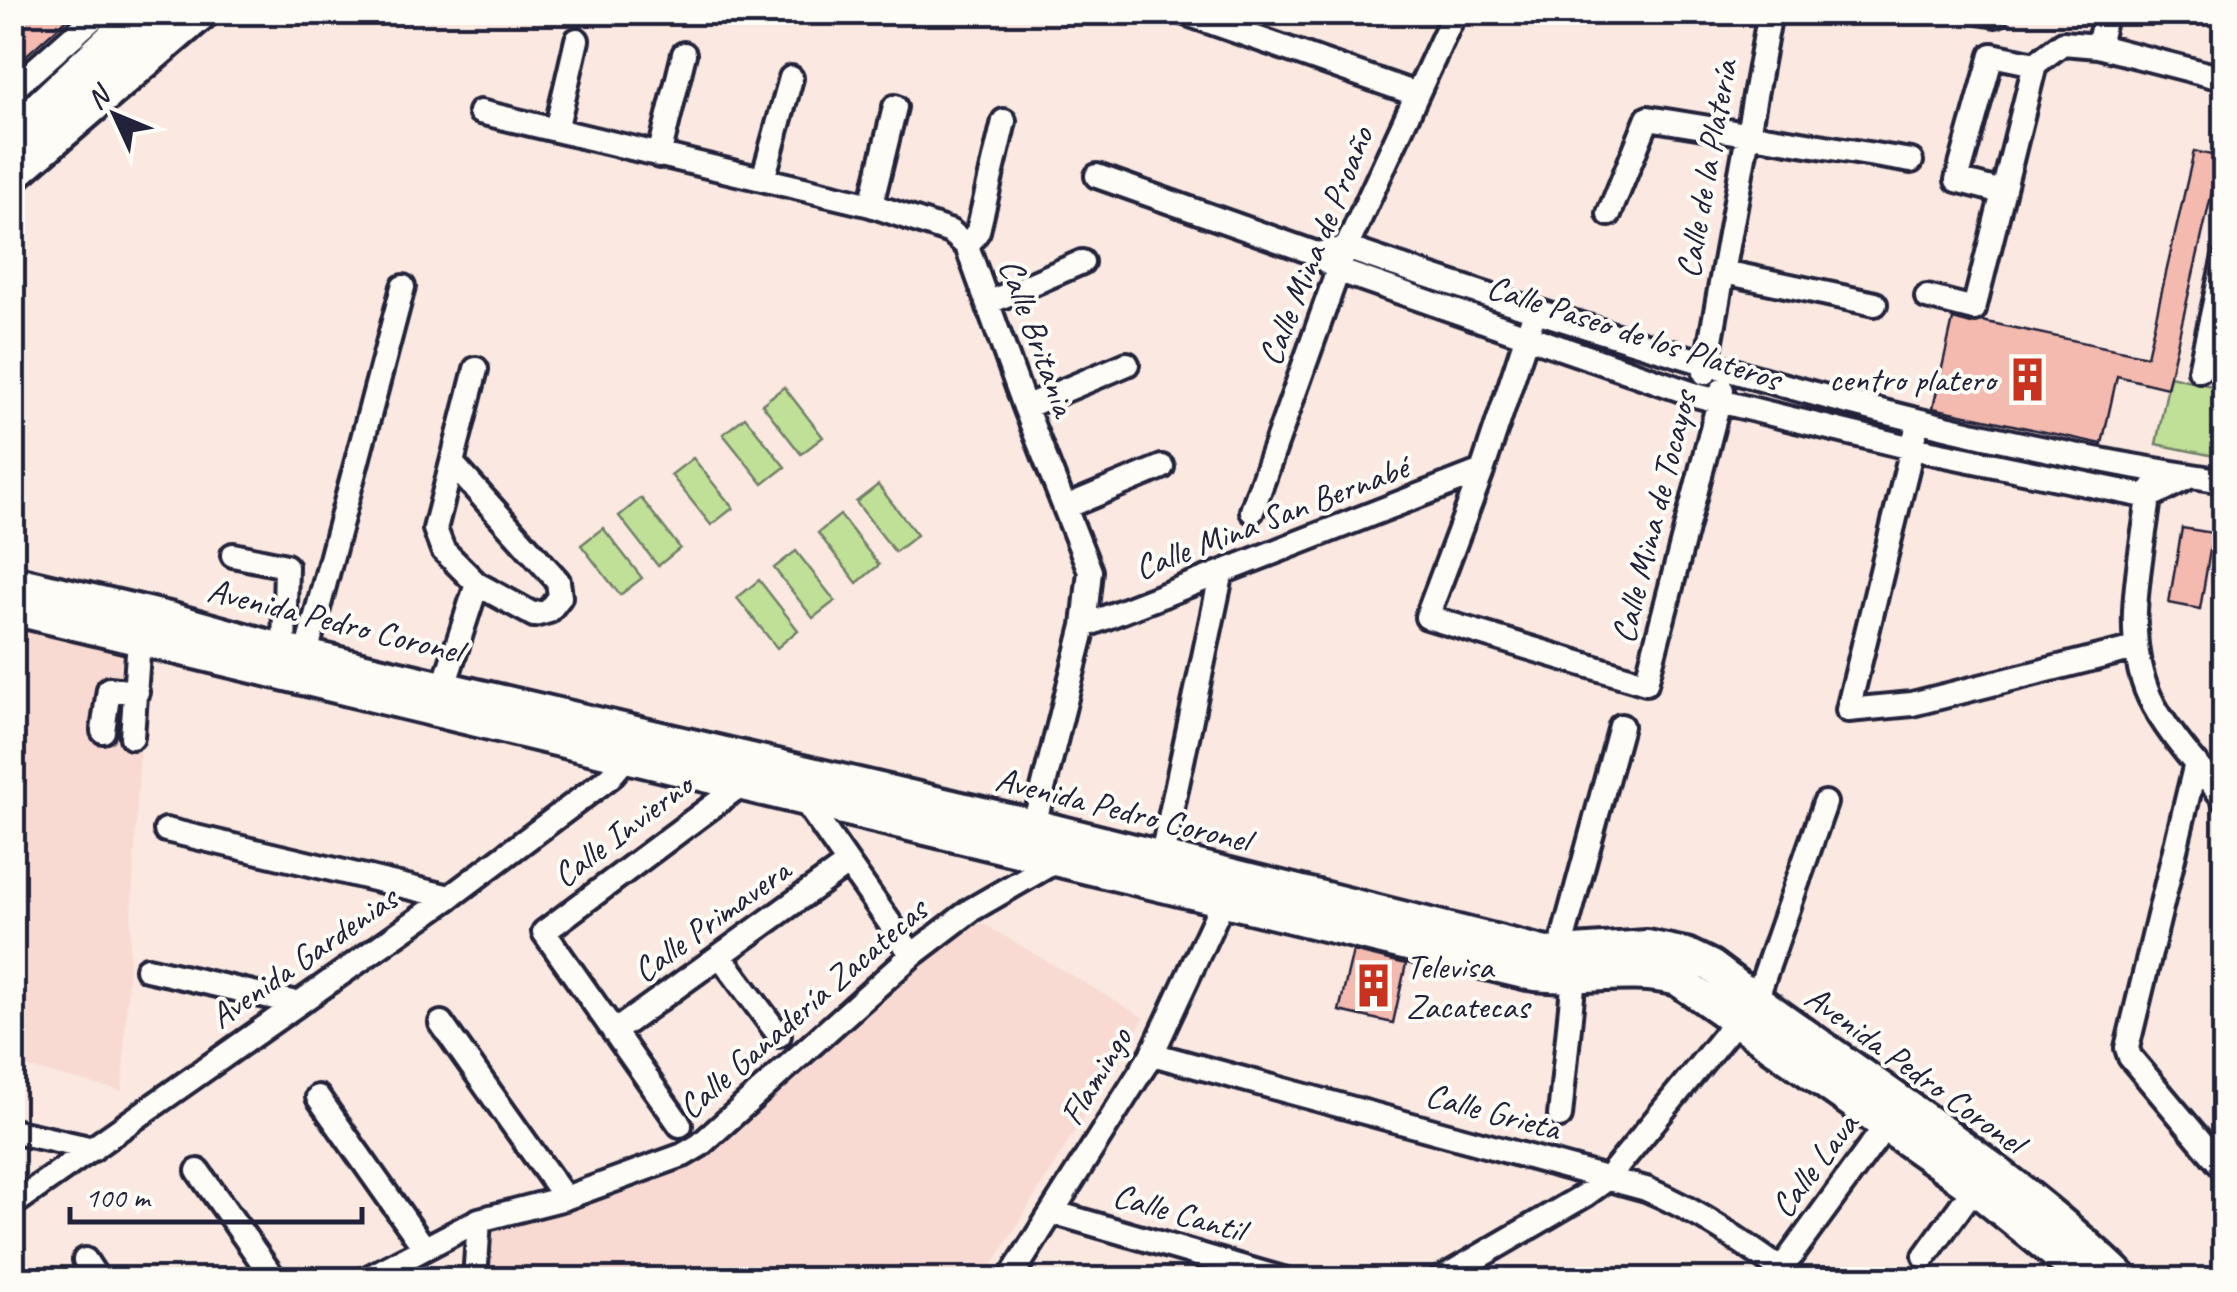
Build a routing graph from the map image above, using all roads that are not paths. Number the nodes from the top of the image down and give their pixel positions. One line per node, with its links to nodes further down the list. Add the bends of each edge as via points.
1 (100, 12): 15 (street)
2 (139, 12): 21 (main road)
3 (175, 12): 24 (main road)
4 (210, 12): 28 (street)
5 (1182, 12): 16 (street)
6 (1454, 12): 16 (street, Calle Mina de Proaño)
7 (1770, 12): 22 (street, Calle de la Platería)
8 (2106, 12): 10 (street)
9 (577, 40): 20 (street)
10 (2098, 46): 12 (street, via 2063,44); 14 (street)
11 (684, 54): 23 (street)
12 (2035, 64): 29 (street); 29 (street, via 1992,55 1957,180)
13 (791, 78): 27 (street)
14 (2224, 81)
15 (12, 90)
16 (1416, 94): 33 (street, Calle Mina de Proaño)
17 (895, 107): 30 (street)
18 (480, 112): 20 (street, Calle Britania)
19 (1004, 121): 32 (street, via 978,231)
20 (556, 130): 23 (street, Calle Britania)
21 (12, 132)
22 (1747, 132): 25 (street); 31 (street, via 1648,118); 36 (street, Calle de la Platería)
23 (659, 156): 27 (street, Calle Britania)
24 (12, 160)
25 (1911, 161)
26 (1096, 176): 33 (street)
27 (763, 179): 30 (street, Calle Britania)
28 (12, 182)
29 (2002, 192): 38 (street, via 1974,310)
30 (871, 205): 32 (street, Calle Britania, via 952,232)
31 (1609, 214)
32 (967, 246): 39 (street, Calle Britania)
33 (1341, 259): 41 (street, Calle Paseo de los Plateros); 42 (street, Calle Paseo de los Plateros); 59 (street, Calle Mina de Proaño)
34 (2224, 261): 46 (street)
35 (1082, 262): 39 (street)
36 (1724, 272): 40 (street); 44 (street, Calle de la Platería)
37 (402, 287): 68 (street)
38 (1928, 297)
39 (988, 303): 48 (street, Calle Britania)
40 (1876, 304)
41 (1534, 310): 42 (street); 44 (street, Calle Paseo de los Plateros)
42 (1528, 335): 47 (street, Calle Paseo de los Plateros); 53 (street)
43 (1126, 364): 48 (street)
44 (1717, 366): 47 (street, Calle de la Platería); 49 (street, Calle Paseo de los Plateros)
45 (476, 369): 51 (street)
46 (2200, 370)
47 (1709, 399): 50 (street, Calle Paseo de los Plateros); 53 (street, Calle Mina de Tocayos, via 1646,683 1427,617)
48 (1024, 407): 58 (street, Calle Britania)
49 (1918, 420): 50 (street); 54 (street, Calle Paseo de los Plateros)
50 (1912, 448): 57 (street, Calle Paseo de los Plateros); 67 (street, via 1848,710 1912,704)
51 (452, 463): 63 (street, via 435,529 442,550); 63 (street, via 558,581 560,597 549,612 534,615)
52 (1162, 467): 58 (street)
53 (1482, 472): 61 (street, Calle Mina San Bernabé)
54 (2158, 472): 55 (street, Calle Paseo de los Plateros); 57 (street)
55 (2191, 476): 56 (street, Calle Paseo de los Plateros); 57 (street)
56 (2224, 481)
57 (2149, 498): 67 (street)
58 (1066, 508): 65 (street, Calle Britania, via 1090,571)
59 (1252, 511)
60 (233, 556): 68 (street, via 286,566)
61 (1221, 576): 65 (street, Calle Mina San Bernabé); 83 (street)
62 (12, 581): 68 (main road, Avenida Pedro Coronel, via 168,618)
63 (476, 584): 69 (street)
64 (12, 609): 66 (main road, Avenida Pedro Coronel)
65 (1084, 626): 81 (street, Calle Britania)
66 (139, 640): 68 (main road, Avenida Pedro Coronel); 70 (street)
67 (2135, 648): 75 (street, via 2150,697)
68 (292, 664): 69 (main road, Avenida Pedro Coronel); 74 (main road, Avenida Pedro Coronel)
69 (444, 686): 76 (main road, Avenida Pedro Coronel)
70 (137, 692): 72 (street, via 109,688); 73 (street)
71 (1621, 726): 92 (street)
72 (103, 731)
73 (132, 737)
74 (626, 758): 77 (main road, Avenida Pedro Coronel); 86 (street, Avenida Gardenias, via 610,778)
75 (2196, 763): 78 (street); 106 (street, via 2127,1048)
76 (797, 769): 79 (street); 81 (main road, Avenida Pedro Coronel)
77 (742, 784): 79 (main road, Avenida Pedro Coronel); 96 (street, Calle Invierno, via 544,932)
78 (2224, 799)
79 (804, 800): 84 (main road, Avenida Pedro Coronel); 85 (street)
80 (1825, 803): 94 (street)
81 (1034, 825): 83 (main road, Avenida Pedro Coronel)
82 (166, 830): 86 (street)
83 (1162, 856): 88 (main road, Avenida Pedro Coronel)
84 (1056, 861): 87 (main road, Avenida Pedro Coronel); 89 (street, Calle Ganadería Zacatecas, via 970,910)
85 (848, 864): 89 (street); 90 (street, Calle Primavera)
86 (450, 896): 93 (street, Avenida Gardenias)
87 (1224, 899): 88 (main road, Avenida Pedro Coronel); 98 (street, Flamingo)
88 (1362, 920): 92 (main road, Avenida Pedro Coronel, via 1546,953)
89 (912, 956): 109 (street, Calle Ganadería Zacatecas, via 700,1144)
90 (721, 957): 96 (street, Calle Primavera); 97 (street)
91 (147, 968): 93 (street)
92 (1562, 969): 94 (main road, Avenida Pedro Coronel, via 1622,946 1666,948 1711,966); 101 (street)
93 (297, 1003): 104 (street, Avenida Gardenias)
94 (1746, 1010): 100 (main road, Avenida Pedro Coronel); 107 (street)
95 (441, 1023): 109 (street)
96 (614, 1032): 102 (street)
97 (778, 1035)
98 (1152, 1054): 107 (street, Calle Grieta); 111 (street, Flamingo)
99 (318, 1096): 113 (street)
100 (1894, 1115): 108 (main road, Avenida Pedro Coronel); 115 (street, Calle Lava); 123 (main road, Avenida Pedro Coronel, via 2066,1226)
101 (1560, 1116)
102 (680, 1125)
103 (12, 1131): 104 (street)
104 (92, 1149): 110 (street, Avenida Gardenias)
105 (198, 1170): 116 (street)
106 (2224, 1170)
107 (1607, 1179): 115 (street, Calle Grieta, via 1684,1205); 121 (street)
108 (1974, 1188): 114 (street); 122 (main road, Avenida Pedro Coronel)
109 (565, 1198): 112 (street, Calle Ganadería Zacatecas)
110 (12, 1205)
111 (1052, 1212): 119 (street, Flamingo); 120 (street, Calle Cantil)
112 (479, 1220): 113 (street, Calle Ganadería Zacatecas); 118 (street)
113 (423, 1246): 117 (street, Calle Ganadería Zacatecas)
114 (1925, 1256)
115 (1783, 1276)
116 (275, 1280)
117 (364, 1280)
118 (475, 1280)
119 (1010, 1280)
120 (1286, 1280)
121 (1438, 1280)
122 (2088, 1280)
123 (2124, 1280)

